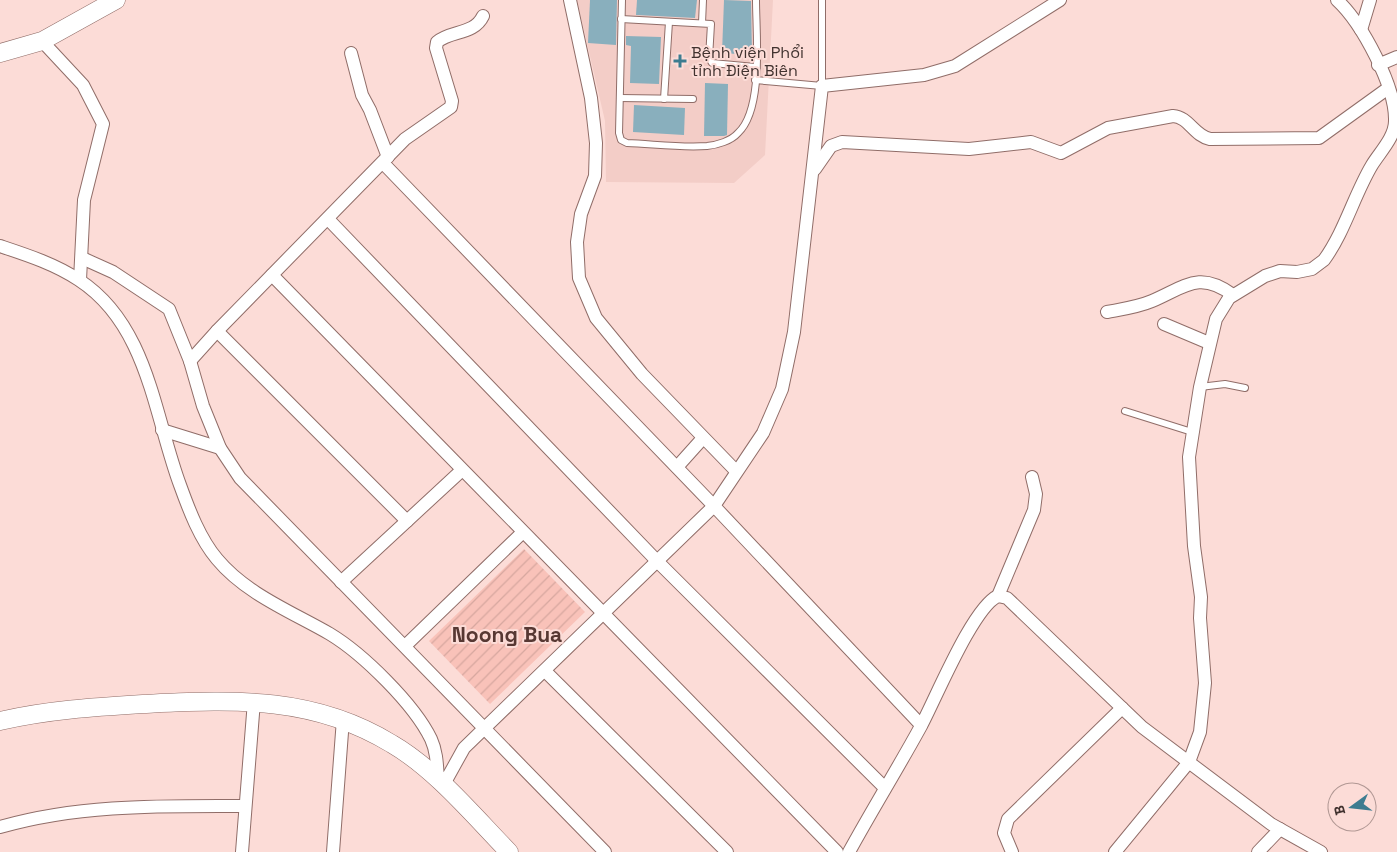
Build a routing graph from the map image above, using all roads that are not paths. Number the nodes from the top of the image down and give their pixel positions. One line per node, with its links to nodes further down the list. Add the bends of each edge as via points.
1 (116, 0): 15 (street)
2 (570, 0): 46 (street, via 591,98 596,143 595,176 581,214 577,242 579,278 596,318 642,374)
3 (622, 0): 11 (lane)
4 (703, 0): 13 (lane)
5 (756, 0): 20 (lane)
6 (822, 0): 22 (lane)
7 (1060, 0): 22 (street, via 955,66 924,74)
8 (1337, 0): 14 (street)
9 (1370, 0): 14 (street)
10 (483, 16): 28 (street, via 475,27 437,42 451,106 420,126)
11 (622, 19): 12 (lane); 24 (lane)
12 (669, 22): 13 (lane); 25 (lane)
13 (702, 23): 20 (lane, via 712,26 709,58 712,64)
14 (1362, 30): 19 (street)
15 (42, 41): 16 (street); 32 (street, via 83,85 103,124 84,200)
16 (0, 53)
17 (352, 53): 28 (street, via 362,95)
18 (1397, 57): 19 (street)
19 (1378, 65): 23 (street)
20 (755, 66): 21 (lane)
21 (755, 80): 22 (lane); 24 (lane, via 751,111 738,135 707,146 627,143 621,140)
22 (822, 86): 29 (street)
23 (1387, 89): 27 (street); 29 (street, via 1319,138 1203,138 1182,118 1173,116 1108,128 1061,153 1031,142 969,149 842,142 831,146 820,164)
24 (620, 98): 25 (lane)
25 (664, 99): 26 (lane)
26 (693, 99)
27 (1395, 104): 35 (street, via 1394,130 1372,165 1324,260 1312,269 1273,273)
28 (386, 160): 30 (street); 48 (street)
29 (812, 170): 50 (street, via 794,332 782,389 763,432)
30 (328, 219): 33 (street); 55 (street)
31 (0, 246): 34 (street, via 60,268)
32 (82, 258): 34 (street); 40 (street, via 113,272 169,309)
33 (272, 275): 38 (street); 49 (street)
34 (80, 280): 44 (street, via 98,294 127,332)
35 (1233, 295): 36 (street, via 1213,283 1190,283 1144,304); 39 (street, via 1216,319)
36 (1108, 312)
37 (1164, 324): 39 (street)
38 (216, 331): 40 (street); 53 (street)
39 (1209, 343): 41 (street)
40 (190, 361): 47 (street)
41 (1200, 387): 42 (lane, via 1224,384); 45 (street)
42 (1245, 388)
43 (1124, 411): 45 (lane)
44 (165, 430): 47 (street); 68 (street, via 185,498 202,537 217,559 234,576 262,595 357,653 399,697 432,740)
45 (1192, 432): 67 (street, via 1189,457 1205,684 1200,732)
46 (703, 438): 48 (street); 50 (street)
47 (220, 448): 56 (street, via 240,478)
48 (677, 467): 52 (street)
49 (461, 471): 53 (street); 54 (street)
50 (736, 471): 52 (street)
51 (1032, 478): 57 (street, via 1036,494 1034,510)
52 (714, 506): 55 (street); 65 (street)
53 (407, 521): 56 (street)
54 (522, 533): 58 (street); 59 (street)
55 (657, 561): 58 (street); 69 (street)
56 (341, 582): 59 (street)
57 (998, 596): 62 (street, via 1007,598); 65 (street, via 985,606 973,624)
58 (602, 615): 60 (street); 78 (street)
59 (405, 646): 66 (street)
60 (544, 670): 66 (street); 77 (street)
61 (254, 701): 63 (street, via 310,709); 64 (street, via 100,706 33,713); 70 (street)
62 (1122, 708): 67 (street); 80 (street, via 1008,819 1004,833)
63 (343, 719): 68 (street, via 394,744); 74 (street)
64 (0, 721)
65 (921, 725): 69 (street)
66 (485, 728): 68 (street, via 464,748); 76 (street)
67 (1189, 762): 72 (street); 81 (street)
68 (441, 782): 75 (street)
69 (885, 788): 79 (street)
70 (246, 806): 71 (street, via 133,806 71,811); 73 (street)
71 (0, 828)
72 (1280, 829): 82 (street); 83 (street)
73 (242, 852)
74 (333, 852)
75 (509, 852)
76 (605, 852)
77 (727, 852)
78 (837, 852)
79 (849, 852)
80 (1012, 852)
81 (1115, 852)
82 (1258, 852)
83 (1322, 852)

